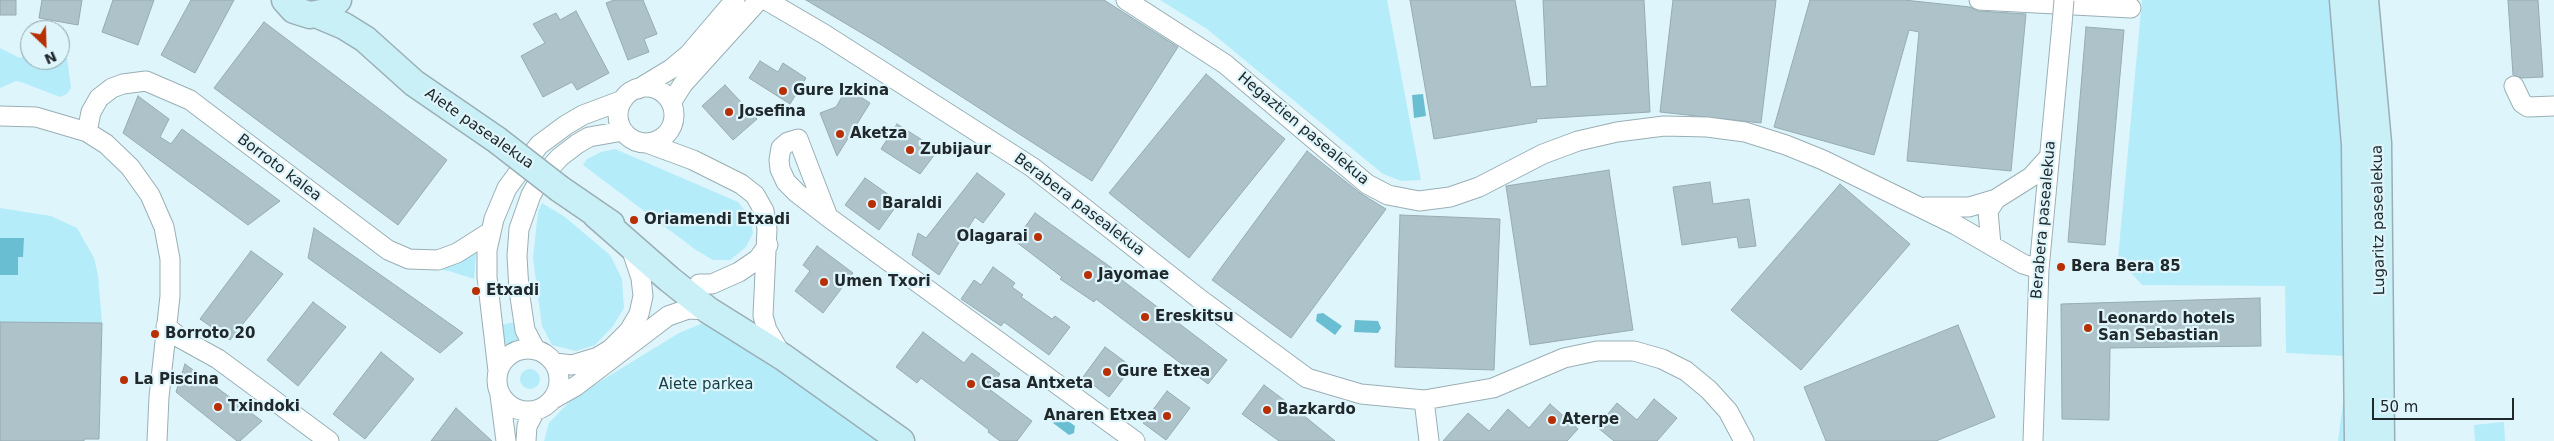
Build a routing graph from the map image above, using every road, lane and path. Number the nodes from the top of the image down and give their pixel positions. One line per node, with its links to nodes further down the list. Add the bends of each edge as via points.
1 (286, 0): 11 (street, Aiete pasealekua, via 301,14)
2 (346, 0): 13 (street, Aiete pasealekua)
3 (735, 0): 15 (street, via 689,54)
4 (759, 0): 17 (street, via 683,84)
5 (766, 0): 44 (street, Berabera pasealekua, via 1032,167 1208,306 1307,378 1361,394)
6 (1126, 0): 27 (street, Hegaztien pasealekua, via 1225,64 1367,184 1388,195 1419,201 1450,197 1578,141 1664,126 1745,132 1786,145)
7 (1979, 0): 12 (street)
8 (2064, 0): 24 (street, Berabera pasealekua, bridge)
9 (2343, 0): 55 (street, Lugaritz pasealekua, via 2355,145)
10 (2365, 0): 56 (street, Lugaritz pasealekua, via 2378,143)
11 (328, 7): 13 (street, Aiete pasealekua, via 344,26)
12 (2131, 8)
13 (366, 39): 28 (street, Aiete pasealekua, bridge, via 414,83 497,140)
14 (2514, 86): 18 (street, via 2522,103 2528,107)
15 (638, 89): 16 (street); 17 (street, via 657,90)
16 (623, 100): 21 (street, via 618,115); 30 (street, via 574,120 539,145 507,188)
17 (671, 103): 20 (street)
18 (2554, 106)
19 (0, 116): 22 (street, via 36,117)
20 (673, 123): 23 (street, via 663,137); 25 (street, via 681,144)
21 (623, 131): 23 (street, via 638,142); 38 (street, via 589,137 577,144 540,179 531,195 519,229 517,256 525,330)
22 (87, 132): 30 (street, Borroto kalea, via 91,112 99,98 123,84 146,81 190,100 388,250 409,259 425,261 451,255); 37 (street, via 106,144 130,167 150,195 164,227 170,259)
23 (647, 143): 25 (street)
24 (2049, 157): 26 (street, Hegaztien pasealekua, via 2031,177); 34 (street, Berabera pasealekua)
25 (693, 160): 31 (street, via 754,194 764,211)
26 (1996, 199): 27 (street, Hegaztien pasealekua, via 1969,207); 32 (street, via 1988,211)
27 (1919, 207): 32 (street, Hegaztien pasealekua)
28 (596, 215): 33 (street, Aiete pasealekua); 35 (street, Aiete pasealekua)
29 (828, 217): 51 (street)
30 (490, 232): 41 (street, via 487,277)
31 (768, 245): 35 (street, via 758,259 740,272 712,284); 39 (street, via 763,316 767,330)
32 (1991, 245): 34 (street, Hegaztien pasealekua, via 2022,264)
33 (630, 246): 36 (street, Aiete pasealekua); 40 (street, via 639,270 643,296 639,314 629,331 612,349 598,357 572,365)
34 (2038, 269): 54 (street, Berabera pasealekua)
35 (698, 284): 39 (street, Aiete pasealekua)
36 (708, 310): 39 (street, Aiete pasealekua); 43 (street, via 688,309 668,316 576,386)
37 (166, 326): 46 (street); 47 (street, via 180,338 218,359)
38 (535, 349): 40 (street, via 550,356); 41 (street, via 516,350 502,362)
39 (783, 357): 50 (street, Aiete pasealekua)
40 (555, 363): 43 (street, via 560,382)
41 (498, 371): 42 (street, via 496,383)
42 (500, 395): 45 (street, via 513,407); 48 (street)
43 (553, 399): 45 (street)
44 (1424, 400): 52 (street); 53 (street, Berabera pasealekua, via 1493,388 1564,358 1597,351 1634,351 1662,358 1686,370 1728,411)
45 (535, 411): 49 (street, via 527,426)
46 (158, 441)
47 (329, 441)
48 (506, 441)
49 (526, 441)
50 (901, 441)
51 (1135, 441)
52 (1429, 441)
53 (1744, 441)
54 (2033, 441)
55 (2358, 441)
56 (2380, 441)

